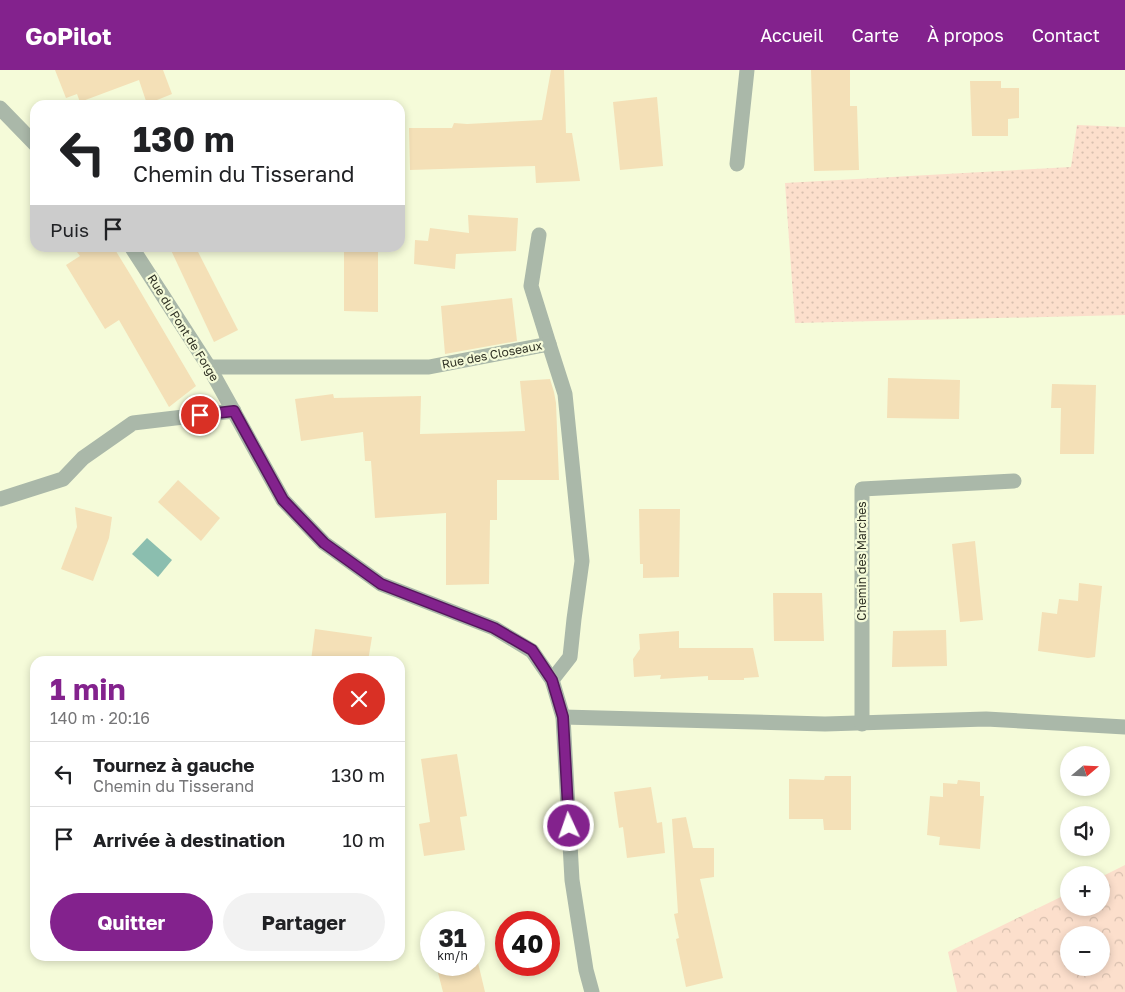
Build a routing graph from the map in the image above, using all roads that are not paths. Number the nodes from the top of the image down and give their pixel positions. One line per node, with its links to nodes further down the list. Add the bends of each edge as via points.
1 (746, 70): 4 (street)
2 (0, 108): 3 (street)
3 (30, 139)
4 (737, 164)
5 (539, 235): 7 (street, via 531,286)
6 (135, 252): 8 (street, Rue du Pont de Forge)
7 (549, 344): 8 (street, Rue des Closeaux, via 429,367); 12 (street, Rue des Closeaux, via 565,394 582,561 570,657)
8 (209, 367): 9 (street, Rue du Pont de Forge)
9 (234, 411): 11 (street, via 134,423 83,458 63,479); 12 (street, Rue du Pont de Forge, via 283,500 324,543 381,584 494,628 532,650)
10 (1014, 481): 14 (street, Chemin des Marches, via 862,489)
11 (0, 499)
12 (552, 680): 13 (street, Rue du Pont de Forge)
13 (563, 717): 14 (street); 16 (street, Rue du Pont de Forge, via 572,880)
14 (862, 724): 15 (street, via 986,719)
15 (1125, 727)
16 (592, 992)

